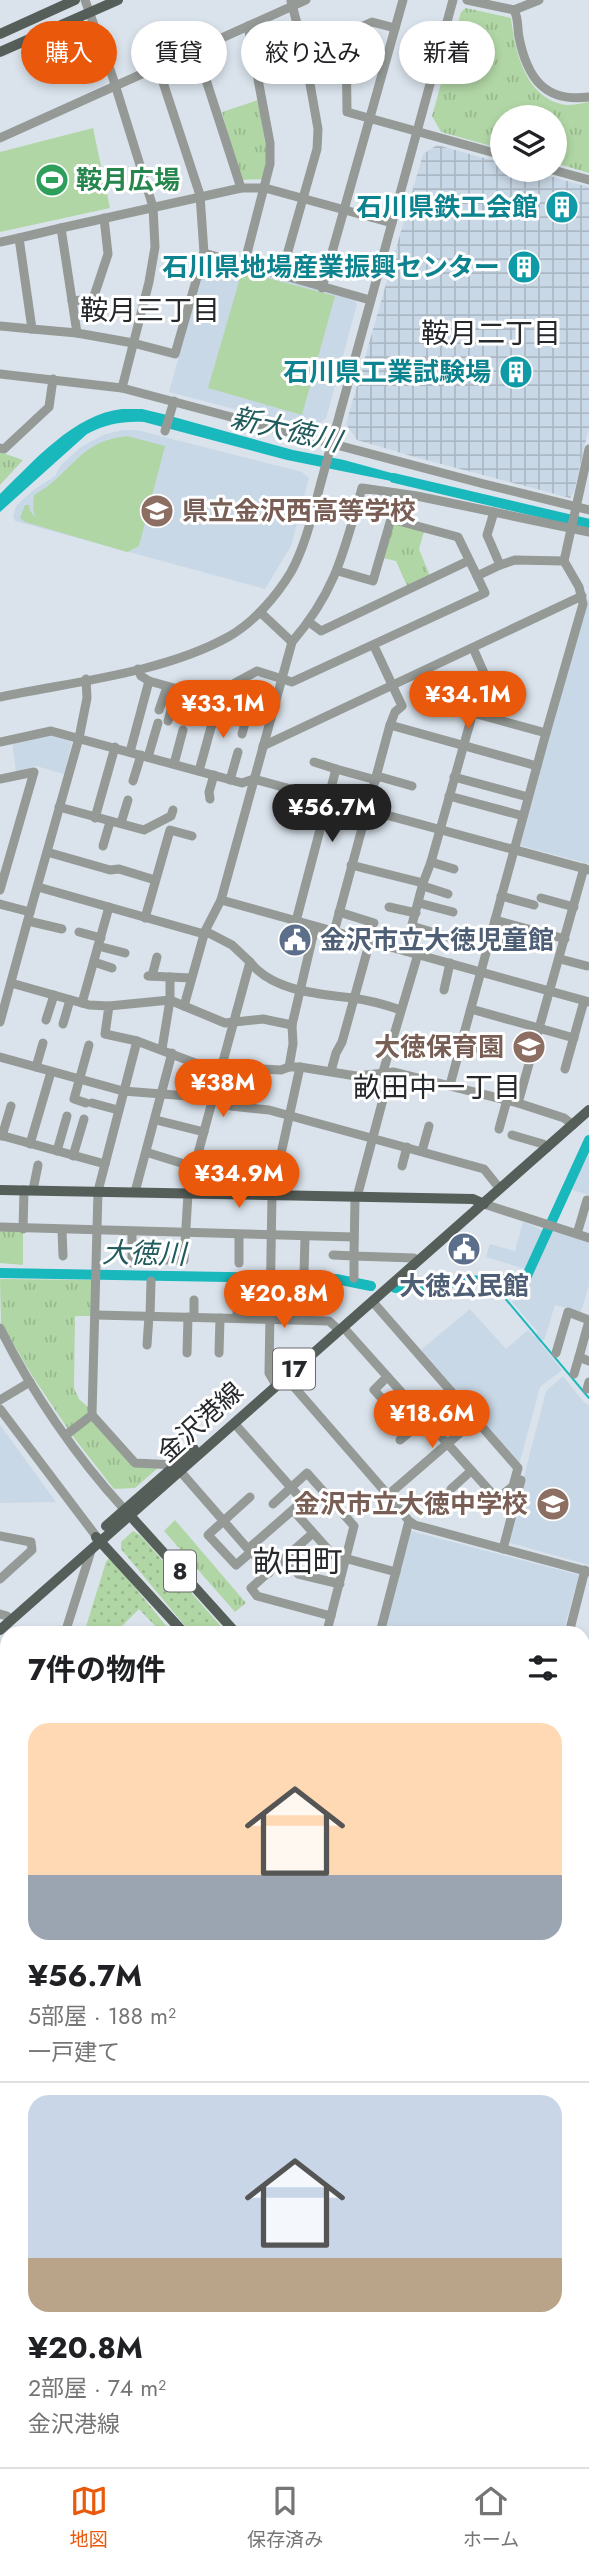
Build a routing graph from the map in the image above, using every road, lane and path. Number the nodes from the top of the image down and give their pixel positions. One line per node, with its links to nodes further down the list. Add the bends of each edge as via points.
1 (75, 0): 16 (main road)
2 (85, 0): 11 (street)
3 (118, 0): 11 (main road)
4 (306, 0): 9 (street)
5 (403, 0): 15 (street)
6 (453, 0): 27 (street)
7 (467, 0): 10 (street)
8 (539, 0): 10 (street)
9 (292, 3): 12 (street); 13 (street)
10 (514, 10): 25 (street, via 534,79 556,95)
11 (89, 12): 17 (main road); 24 (street)
12 (258, 21)
13 (296, 21)
14 (385, 25): 15 (street)
15 (395, 28): 26 (street)
16 (0, 34)
17 (0, 52)
18 (131, 79): 24 (street)
19 (164, 84): 34 (street)
20 (208, 84): 32 (street)
21 (259, 84): 33 (street, via 270,144)
22 (309, 84): 35 (street, via 318,130)
23 (347, 84): 26 (street, via 347,112)
24 (116, 86): 28 (street); 36 (street)
25 (589, 97)
26 (369, 118): 27 (street); 37 (street)
27 (419, 132): 29 (street); 39 (street)
28 (0, 138)
29 (490, 152)
30 (567, 174): 31 (street)
31 (589, 180)
32 (242, 188): 33 (street); 34 (street)
33 (265, 188): 35 (street); 44 (street)
34 (200, 195): 36 (street); 43 (street)
35 (304, 198): 37 (street); 45 (street)
36 (153, 207): 38 (street); 52 (street, via 155,247)
37 (344, 210): 39 (street); 46 (street)
38 (104, 218): 40 (street); 48 (street, via 108,254 93,299)
39 (392, 223): 47 (street)
40 (61, 228): 41 (street); 48 (street)
41 (19, 238): 42 (street); 50 (street)
42 (0, 242)
43 (204, 253): 44 (street); 52 (street, via 175,354)
44 (244, 265): 45 (street)
45 (281, 276): 46 (street)
46 (322, 288): 47 (street)
47 (370, 300): 58 (street)
48 (72, 301): 51 (street)
49 (0, 326): 50 (street)
50 (32, 329): 51 (street)
51 (77, 333): 52 (street)
52 (133, 343): 55 (street)
53 (0, 374): 54 (street)
54 (53, 379): 55 (street); 59 (street, via 49,407 4,449)
55 (122, 388): 56 (street)
56 (172, 405): 57 (street); 58 (street)
57 (165, 431)
58 (332, 443): 62 (street); 73 (street, via 303,543 290,573)
59 (0, 447)
60 (589, 449): 61 (street)
61 (588, 462): 62 (street)
62 (576, 507): 63 (street); 65 (street)
63 (589, 510)
64 (494, 512): 65 (street); 69 (street, via 487,535); 70 (street, via 362,488)
65 (571, 526): 66 (street); 68 (street)
66 (589, 532)
67 (468, 561): 70 (street, via 458,537 391,519 373,581); 71 (street); 74 (street, via 321,631)
68 (564, 561): 69 (street, via 515,560); 72 (street)
69 (500, 565): 71 (street)
70 (338, 571): 74 (street)
71 (477, 576): 76 (street, via 485,593)
72 (582, 596): 77 (street); 94 (street)
73 (260, 612): 75 (street); 78 (street, via 230,636 200,651)
74 (309, 622): 75 (street)
75 (292, 642): 80 (street)
76 (374, 646): 80 (street, via 292,682); 82 (street)
77 (473, 648): 82 (street); 90 (street, via 484,673)
78 (138, 669): 79 (street); 81 (street)
79 (86, 679): 85 (street); 96 (street)
80 (281, 679): 87 (street, via 257,671 235,683); 91 (street)
81 (149, 681): 83 (street); 101 (street)
82 (394, 686): 92 (street, via 402,706); 100 (street)
83 (167, 687): 84 (street); 89 (street)
84 (177, 690): 86 (street); 103 (street)
85 (0, 697)
86 (218, 702): 87 (street); 108 (street)
87 (229, 703): 88 (street)
88 (249, 709): 91 (street); 95 (street)
89 (159, 710)
90 (473, 713): 94 (street); 98 (street)
91 (271, 715): 100 (street)
92 (390, 725): 98 (street); 110 (street)
93 (183, 730): 105 (street)
94 (545, 733): 106 (street)
95 (243, 734)
96 (79, 738): 97 (street, via 51,731); 99 (street); 122 (street)
97 (0, 742)
98 (463, 745): 106 (street); 111 (street)
99 (115, 747): 101 (street); 126 (street)
100 (263, 747): 113 (street)
101 (130, 752): 103 (street)
102 (238, 752): 114 (street)
103 (144, 756): 105 (street); 115 (street)
104 (314, 762): 107 (street)
105 (174, 764): 108 (street)
106 (537, 766): 118 (street)
107 (336, 769): 110 (street); 121 (street)
108 (199, 771): 109 (street)
109 (214, 775): 114 (street); 119 (street)
110 (376, 778): 116 (street); 124 (street)
111 (454, 778): 117 (street); 118 (street)
112 (0, 779): 143 (street, via 34,772)
113 (254, 779): 114 (street); 121 (street); 146 (street)
114 (230, 780)
115 (133, 781)
116 (412, 786)
117 (449, 796): 125 (street); 130 (street)
118 (528, 797): 125 (street)
119 (210, 799)
120 (128, 800): 128 (street)
121 (328, 800): 124 (street); 158 (street)
122 (59, 807): 126 (street); 135 (street)
123 (173, 810): 129 (street, via 171,816)
124 (367, 810): 130 (street); 137 (street)
125 (523, 816): 134 (street)
126 (96, 818): 127 (street)
127 (110, 822): 128 (street); 133 (street)
128 (121, 823): 129 (street, via 144,830)
129 (151, 826): 131 (street)
130 (440, 831): 134 (street); 136 (street)
131 (170, 832): 132 (street); 140 (street)
132 (192, 836)
133 (103, 846)
134 (514, 850): 139 (street); 145 (street)
135 (47, 852): 140 (street); 142 (street)
136 (431, 862): 138 (street); 141 (street)
137 (351, 865): 141 (street); 152 (street)
138 (454, 869)
139 (587, 869): 151 (street)
140 (155, 880): 156 (street)
141 (423, 885): 144 (street); 147 (street)
142 (38, 887): 149 (street); 155 (street)
143 (0, 890)
144 (448, 894)
145 (501, 896): 151 (street); 157 (street)
146 (220, 900): 158 (street); 165 (street)
147 (419, 903): 153 (street); 154 (street)
148 (0, 904): 155 (street)
149 (109, 907): 156 (street); 172 (street)
150 (389, 907): 154 (street)
151 (574, 907): 169 (street)
152 (339, 912): 159 (street); 166 (street)
153 (453, 912)
154 (416, 913): 160 (street)
155 (29, 916): 162 (street); 187 (street)
156 (145, 918): 165 (street)
157 (495, 920): 163 (street); 170 (street)
158 (296, 921): 161 (street)
159 (374, 923)
160 (412, 926): 168 (street); 174 (street)
161 (315, 927): 166 (street); 189 (street)
162 (62, 929)
163 (528, 929)
164 (79, 932): 172 (street)
165 (205, 932): 180 (street, via 232,945); 186 (street)
166 (334, 932): 171 (street)
167 (540, 932): 169 (street)
168 (448, 937)
169 (565, 939): 178 (street)
170 (489, 940): 173 (street); 184 (street)
171 (370, 941): 174 (street); 192 (street)
172 (99, 942): 175 (street); 179 (street)
173 (523, 949)
174 (405, 951): 176 (street)
175 (125, 953)
176 (418, 954): 181 (street); 200 (street)
177 (157, 957): 185 (street, via 150,976)
178 (560, 959): 182 (street); 190 (street)
179 (94, 962): 183 (street); 196 (street)
180 (250, 962): 189 (street, via 257,971); 203 (street)
181 (450, 963): 184 (street); 188 (street)
182 (587, 966)
183 (112, 968)
184 (481, 972): 190 (street); 199 (street)
185 (170, 977): 186 (street); 194 (street)
186 (191, 978): 198 (street)
187 (10, 983): 191 (street); 202 (street)
188 (444, 990)
189 (300, 991): 192 (street); 205 (street)
190 (549, 991): 195 (street); 206 (street)
191 (54, 995): 193 (street); 201 (street)
192 (355, 998): 200 (street); 222 (street)
193 (70, 1000): 196 (street); 204 (street)
194 (170, 1000): 197 (street); 198 (street); 212 (street)
195 (587, 1001): 207 (street)
196 (82, 1003): 197 (street)
197 (109, 1006): 208 (street, via 105,1034)
198 (184, 1006): 203 (street)
199 (471, 1009): 206 (street); 210 (street)
200 (401, 1010): 223 (street)
201 (46, 1020)
202 (0, 1022)
203 (233, 1023): 205 (street, via 263,1019); 217 (street)
204 (63, 1024)
205 (292, 1025): 218 (street)
206 (540, 1026): 207 (street); 230 (street)
207 (574, 1038): 220 (street)
208 (138, 1041): 212 (street); 226 (street)
209 (43, 1044): 216 (street)
210 (461, 1044): 213 (street); 225 (street)
211 (89, 1045): 224 (street)
212 (162, 1049): 214 (street)
213 (490, 1052)
214 (172, 1053): 217 (street); 227 (street)
215 (0, 1057): 216 (street)
216 (36, 1067): 221 (street)
217 (222, 1067): 218 (street); 228 (street)
218 (289, 1067): 219 (street)
219 (300, 1068): 222 (street); 235 (street)
220 (565, 1069)
221 (51, 1072): 224 (street); 246 (street)
222 (331, 1072): 223 (street, via 356,1076)
223 (386, 1072): 225 (street); 245 (street)
224 (80, 1079): 226 (street); 233 (street, via 74,1099)
225 (450, 1085): 229 (street)
226 (122, 1091): 227 (street); 233 (street)
227 (160, 1094): 228 (street); 262 (street)
228 (214, 1098): 235 (street, via 231,1107); 242 (street)
229 (507, 1100): 230 (street); 241 (street)
230 (518, 1103): 239 (street)
231 (589, 1103): 239 (main road, 金沢港線 / 17)
232 (11, 1106): 243 (street)
233 (118, 1110): 254 (street)
234 (589, 1110): 239 (main road, 金沢港線 / 17)
235 (290, 1115): 245 (street); 265 (street)
236 (67, 1116): 249 (street)
237 (84, 1119): 253 (street)
238 (160, 1121): 242 (street)
239 (571, 1123): 247 (main road, 金沢港線 / 17)
240 (429, 1126): 250 (street)
241 (499, 1129)
242 (204, 1132): 257 (street)
243 (1, 1135): 246 (street)
244 (512, 1135): 247 (street)
245 (373, 1138): 248 (street); 266 (street)
246 (30, 1144): 249 (street)
247 (545, 1146): 258 (main road, 金沢港線 / 17)
248 (407, 1147): 250 (street); 256 (street)
249 (57, 1151): 253 (street)
250 (422, 1152): 258 (street, via 484,1168)
251 (149, 1153): 257 (street)
252 (234, 1155): 264 (street)
253 (73, 1156): 254 (street)
254 (105, 1164): 261 (street)
255 (38, 1165): 260 (street)
256 (402, 1166)
257 (194, 1167): 263 (street)
258 (499, 1187): 268 (main road, 金沢港線 / 17)
259 (0, 1190): 260 (main road)
260 (28, 1190): 261 (main road); 270 (street)
261 (98, 1191): 262 (main road); 272 (street)
262 (135, 1192): 263 (main road)
263 (188, 1194): 264 (main road); 274 (street)
264 (224, 1194): 265 (main road)
265 (272, 1195): 266 (main road); 277 (street)
266 (356, 1197): 268 (main road); 279 (street)
267 (587, 1200): 275 (street)
268 (482, 1202): 275 (street); 285 (main road, 金沢港線 / 17)
269 (0, 1227): 270 (street)
270 (23, 1229): 271 (street)
271 (62, 1230): 272 (street); 282 (street)
272 (99, 1230): 273 (street); 294 (street)
273 (132, 1232): 274 (street); 286 (street)
274 (186, 1233): 276 (street); 284 (street, via 184,1260)
275 (577, 1234): 280 (street)
276 (239, 1235): 277 (street); 287 (street)
277 (272, 1236): 278 (street); 299 (street)
278 (305, 1237): 279 (street); 288 (street)
279 (354, 1237): 283 (street)
280 (589, 1238)
281 (332, 1255): 283 (street)
282 (63, 1256)
283 (354, 1256): 285 (street); 289 (street)
284 (154, 1259)
285 (416, 1260): 293 (main road, 金沢港線 / 17); 301 (main road, 金沢港線 / 17)
286 (131, 1263)
287 (239, 1263)
288 (304, 1274)
289 (354, 1278)
290 (151, 1281): 295 (street)
291 (238, 1283): 298 (street)
292 (194, 1300): 296 (street)
293 (372, 1301): 301 (main road, 金沢港線 / 17); 319 (street)
294 (96, 1315): 295 (street); 317 (street)
295 (149, 1316): 296 (street); 303 (street)
296 (191, 1317): 297 (street); 304 (street)
297 (220, 1318): 298 (street); 305 (street)
298 (237, 1318): 299 (street)
299 (269, 1319): 301 (street, via 330,1321); 313 (street, via 269,1373)
300 (589, 1321): 306 (street, via 568,1312); 307 (street)
301 (339, 1327): 310 (main road, 金沢港線 / 17); 311 (street)
302 (0, 1328): 312 (street)
303 (147, 1345)
304 (187, 1353)
305 (219, 1353)
306 (556, 1353)
307 (579, 1357): 308 (street); 309 (street)
308 (589, 1361)
309 (574, 1374)
310 (284, 1375): 313 (main road, 金沢港線 / 17); 329 (street)
311 (387, 1377): 314 (street); 314 (street, via 374,1390 389,1406)
312 (30, 1382): 315 (street); 321 (street)
313 (274, 1383): 320 (main road, 金沢港線 / 17); 324 (main road, 金沢港線 / 17)
314 (402, 1394): 318 (street)
315 (0, 1400)
316 (0, 1409): 338 (street)
317 (92, 1415): 321 (street); 324 (street, via 135,1463)
318 (425, 1419): 322 (street); 323 (street)
319 (477, 1419): 323 (street); 326 (street, via 518,1468 513,1486 497,1499)
320 (234, 1423): 324 (main road, 金沢港線 / 17); 327 (street)
321 (66, 1435): 333 (street)
322 (400, 1440)
323 (447, 1445): 326 (street); 329 (street)
324 (178, 1468): 333 (main road, 金沢港線 / 17); 334 (street)
325 (524, 1468): 339 (street)
326 (471, 1471): 328 (street)
327 (291, 1487): 331 (street); 332 (street, via 303,1501); 342 (street, via 307,1473 354,1526)
328 (452, 1489)
329 (388, 1495): 335 (street)
330 (250, 1497): 334 (street)
331 (272, 1504)
332 (293, 1510): 336 (street); 340 (street)
333 (127, 1512): 338 (main road, 金沢港線 / 17); 352 (main road, 8)
334 (224, 1520): 340 (street); 340 (street, via 208,1535 236,1565)
335 (409, 1521): 339 (street); 344 (street)
336 (313, 1533): 341 (street); 342 (street, via 333,1555)
337 (0, 1536): 346 (street, via 31,1542 32,1550)
338 (96, 1541): 349 (main road, 金沢港線 / 17); 350 (street); 351 (main road, 8)
339 (503, 1549): 343 (street)
340 (250, 1550): 345 (street)
341 (285, 1558): 345 (street); 347 (street, via 298,1574)
342 (346, 1558): 344 (street); 347 (street)
343 (587, 1571): 355 (street)
344 (397, 1572): 354 (street)
345 (269, 1573): 348 (street, via 251,1588 257,1596)
346 (0, 1578)
347 (340, 1584): 348 (street)
348 (331, 1616): 353 (street)
349 (4, 1618)
350 (67, 1626)
351 (177, 1626)
352 (230, 1626)
353 (328, 1626)
354 (382, 1626)
355 (571, 1626)

